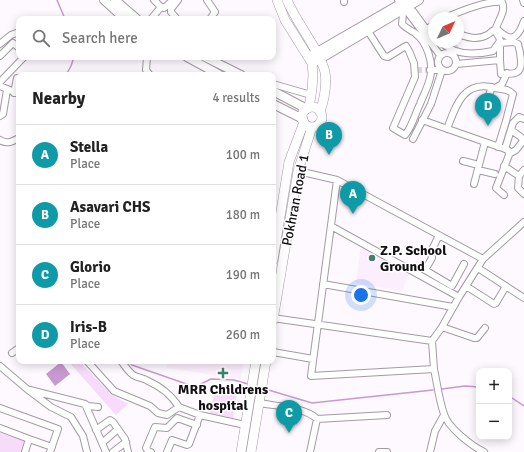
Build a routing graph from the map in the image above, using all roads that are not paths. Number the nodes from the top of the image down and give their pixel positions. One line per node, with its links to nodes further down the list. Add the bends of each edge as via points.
1 (104, 0): 14 (street)
2 (115, 0): 15 (street)
3 (154, 0): 11 (street)
4 (173, 0): 11 (street, via 164,8)
5 (178, 0): 17 (street, via 171,9)
6 (207, 0): 18 (street, via 215,12)
7 (276, 0): 30 (main road, via 285,20)
8 (287, 0): 30 (main road)
9 (419, 0): 12 (street)
10 (483, 2): 13 (street); 19 (street, via 497,0 504,4 496,28 503,36 512,38 521,29)
11 (161, 7): 16 (street)
12 (405, 7): 20 (street); 22 (street); 28 (street); 37 (street, via 402,24 425,45 430,57)
13 (459, 12)
14 (122, 16)
15 (134, 16)
16 (154, 16)
17 (174, 16)
18 (212, 16)
19 (524, 21)
20 (366, 27): 30 (street); 37 (street, via 384,56 388,57 404,46 409,51 416,70 393,128 405,135 427,88 431,77)
21 (16, 33): 24 (street)
22 (428, 33)
23 (464, 36): 27 (street, via 483,37 494,30 500,41 492,51 471,54)
24 (0, 44)
25 (16, 46): 29 (street, via 13,43)
26 (439, 48): 28 (street)
27 (448, 48)
28 (442, 54): 36 (street, via 453,52); 38 (street, via 438,63)
29 (0, 56)
30 (314, 58): 48 (main road); 52 (main road, via 325,73 324,101)
31 (22, 60): 44 (street)
32 (147, 60): 39 (street)
33 (192, 60): 40 (street)
34 (211, 60): 41 (street)
35 (500, 60): 36 (street); 42 (street, via 501,74); 42 (street, via 500,43 518,44 520,71)
36 (456, 64): 38 (street, via 451,70)
37 (430, 70): 38 (street)
38 (442, 70): 55 (street, via 431,104)
39 (148, 72)
40 (214, 72)
41 (235, 72)
42 (507, 73): 45 (street, via 502,84)
43 (276, 85): 48 (street)
44 (2, 87): 47 (street); 53 (street, via 3,114)
45 (494, 88): 51 (street); 57 (street, via 473,88 464,95 456,106); 63 (street, via 504,89 513,94)
46 (276, 92): 50 (street)
47 (16, 94)
48 (311, 95): 50 (main road)
49 (276, 106): 56 (street)
50 (308, 108): 52 (main road); 56 (main road, via 303,113)
51 (483, 111)
52 (320, 112): 56 (main road, via 322,116 318,125)
53 (0, 116)
54 (524, 119): 58 (street, via 517,118)
55 (422, 120): 57 (street); 59 (street)
56 (306, 123): 69 (main road, Pokhran Road 1); 79 (main road, Pokhran Road 1, via 290,162)
57 (447, 129): 62 (street)
58 (511, 130): 64 (street); 64 (street, via 523,141 516,150)
59 (413, 139)
60 (0, 140): 61 (street, via 3,143 10,143)
61 (16, 140)
62 (485, 142): 63 (street); 67 (street)
63 (498, 147): 64 (street)
64 (507, 151): 66 (street)
65 (463, 160): 67 (street)
66 (504, 166): 71 (street); 75 (street, via 496,188)
67 (478, 167): 70 (street); 73 (street)
68 (524, 170): 71 (street)
69 (298, 171): 72 (street); 91 (main road, Pokhran Road 1)
70 (494, 174)
71 (519, 176): 74 (street, via 518,188)
72 (337, 180): 77 (street); 78 (street)
73 (474, 184)
74 (524, 194)
75 (504, 195)
76 (524, 223): 80 (street)
77 (331, 226): 84 (street); 85 (street)
78 (439, 235): 80 (street); 83 (street, via 430,252 432,258)
79 (276, 243)
80 (483, 259): 82 (street)
81 (464, 264): 88 (street)
82 (478, 268): 86 (street); 87 (street)
83 (425, 270): 84 (street); 88 (street)
84 (421, 276): 88 (street)
85 (323, 284): 92 (street); 94 (street)
86 (466, 286): 87 (street, via 494,304); 89 (street)
87 (506, 286): 90 (street)
88 (450, 288): 89 (street)
89 (459, 297): 92 (street)
90 (524, 298)
91 (276, 301)
92 (453, 308): 95 (street)
93 (276, 319): 94 (street)
94 (318, 324): 97 (street); 101 (street)
95 (442, 327): 96 (street, via 474,338 477,338); 97 (street)
96 (485, 328)
97 (432, 341): 107 (street)
98 (16, 350): 100 (street)
99 (276, 352): 101 (street)
100 (12, 353)
101 (313, 358): 107 (street, via 311,376)
102 (90, 364): 112 (street, via 114,391 150,406 158,413 167,415)
103 (123, 364): 112 (street, via 135,376 148,380 159,388)
104 (255, 364): 119 (main road)
105 (266, 364): 109 (main road)
106 (0, 366): 108 (street)
107 (434, 369): 116 (street)
108 (27, 389): 110 (street); 122 (street, via 51,407 71,417)
109 (259, 403): 117 (street, via 299,410); 137 (main road)
110 (85, 404): 111 (street); 123 (street)
111 (98, 407)
112 (179, 407): 114 (street)
113 (0, 408): 128 (street, via 58,429)
114 (200, 414): 118 (street); 119 (street)
115 (387, 415): 117 (street)
116 (444, 415): 141 (street, via 435,431); 142 (street, via 450,425)
117 (317, 419): 138 (street)
118 (197, 424): 134 (street, via 177,418 167,428 155,427 146,448); 135 (street, via 189,444 172,440)
119 (245, 425): 136 (main road)
120 (0, 428): 125 (street)
121 (118, 429): 123 (street, via 110,420); 126 (street); 127 (street)
122 (80, 430): 124 (street); 130 (street)
123 (96, 430): 127 (street)
124 (73, 433)
125 (29, 438): 128 (street); 129 (street)
126 (126, 442): 132 (street); 133 (street)
127 (102, 443): 131 (street)
128 (51, 450)
129 (25, 452)
130 (87, 452)
131 (106, 452)
132 (113, 452)
133 (128, 452)
134 (151, 452)
135 (167, 452)
136 (240, 452)
137 (251, 452)
138 (310, 452)
139 (379, 452): 140 (street)
140 (387, 452)
141 (430, 452)
142 (484, 452)

